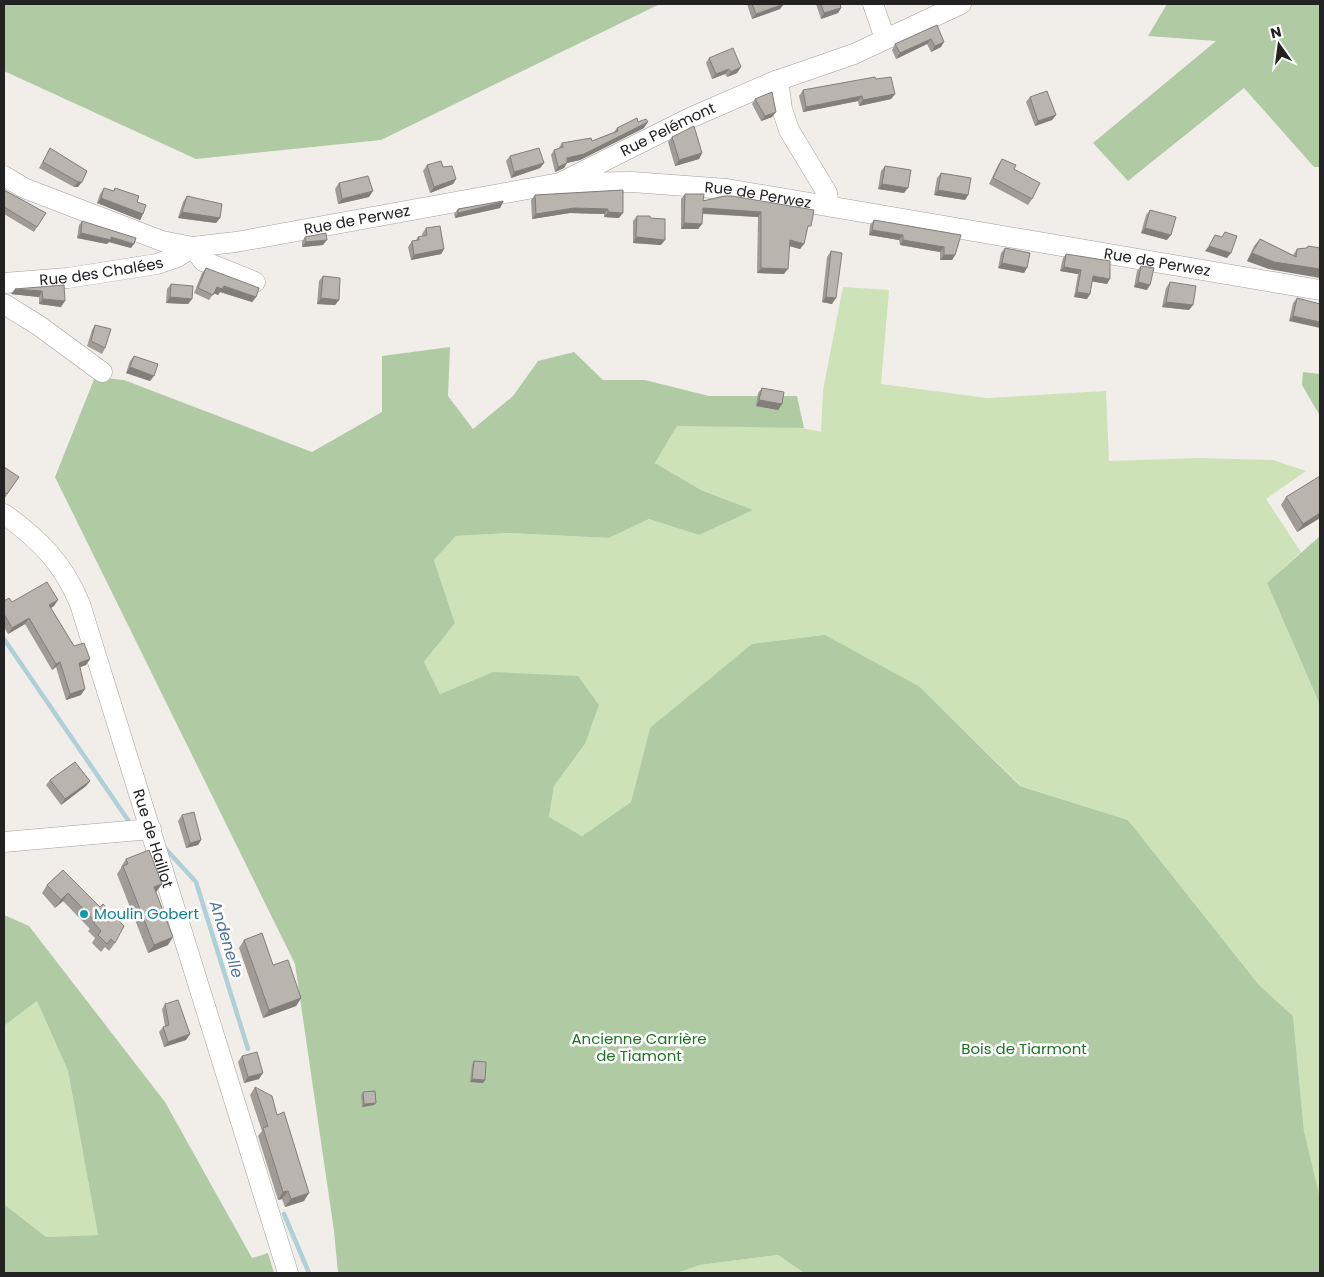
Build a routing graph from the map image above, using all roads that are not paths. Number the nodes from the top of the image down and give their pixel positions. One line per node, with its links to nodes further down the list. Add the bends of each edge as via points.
1 (873, 4): 3 (street)
2 (961, 4): 3 (street, Rue Pelémont)
3 (885, 39): 4 (street, Rue Pelémont, via 854,54)
4 (778, 80): 6 (street, Rue Pelémont, via 692,117); 7 (street, via 789,130 827,193)
5 (4, 176): 8 (street, Rue de Perwez, via 24,188 162,241)
6 (560, 183): 7 (street, Rue de Perwez, via 632,182 727,189); 8 (street, Rue de Perwez, via 236,242)
7 (829, 205): 11 (street, Rue de Perwez)
8 (192, 247): 9 (street, via 203,261); 10 (street, Rue des Chalées, via 157,264 68,278)
9 (255, 282)
10 (4, 283)
11 (1320, 290)
12 (4, 304): 13 (street)
13 (102, 372)
14 (4, 514): 15 (street, Rue de Haillot, via 43,546 69,578)
15 (151, 829): 16 (street); 17 (street, Rue de Haillot)
16 (4, 842)
17 (288, 1273)

